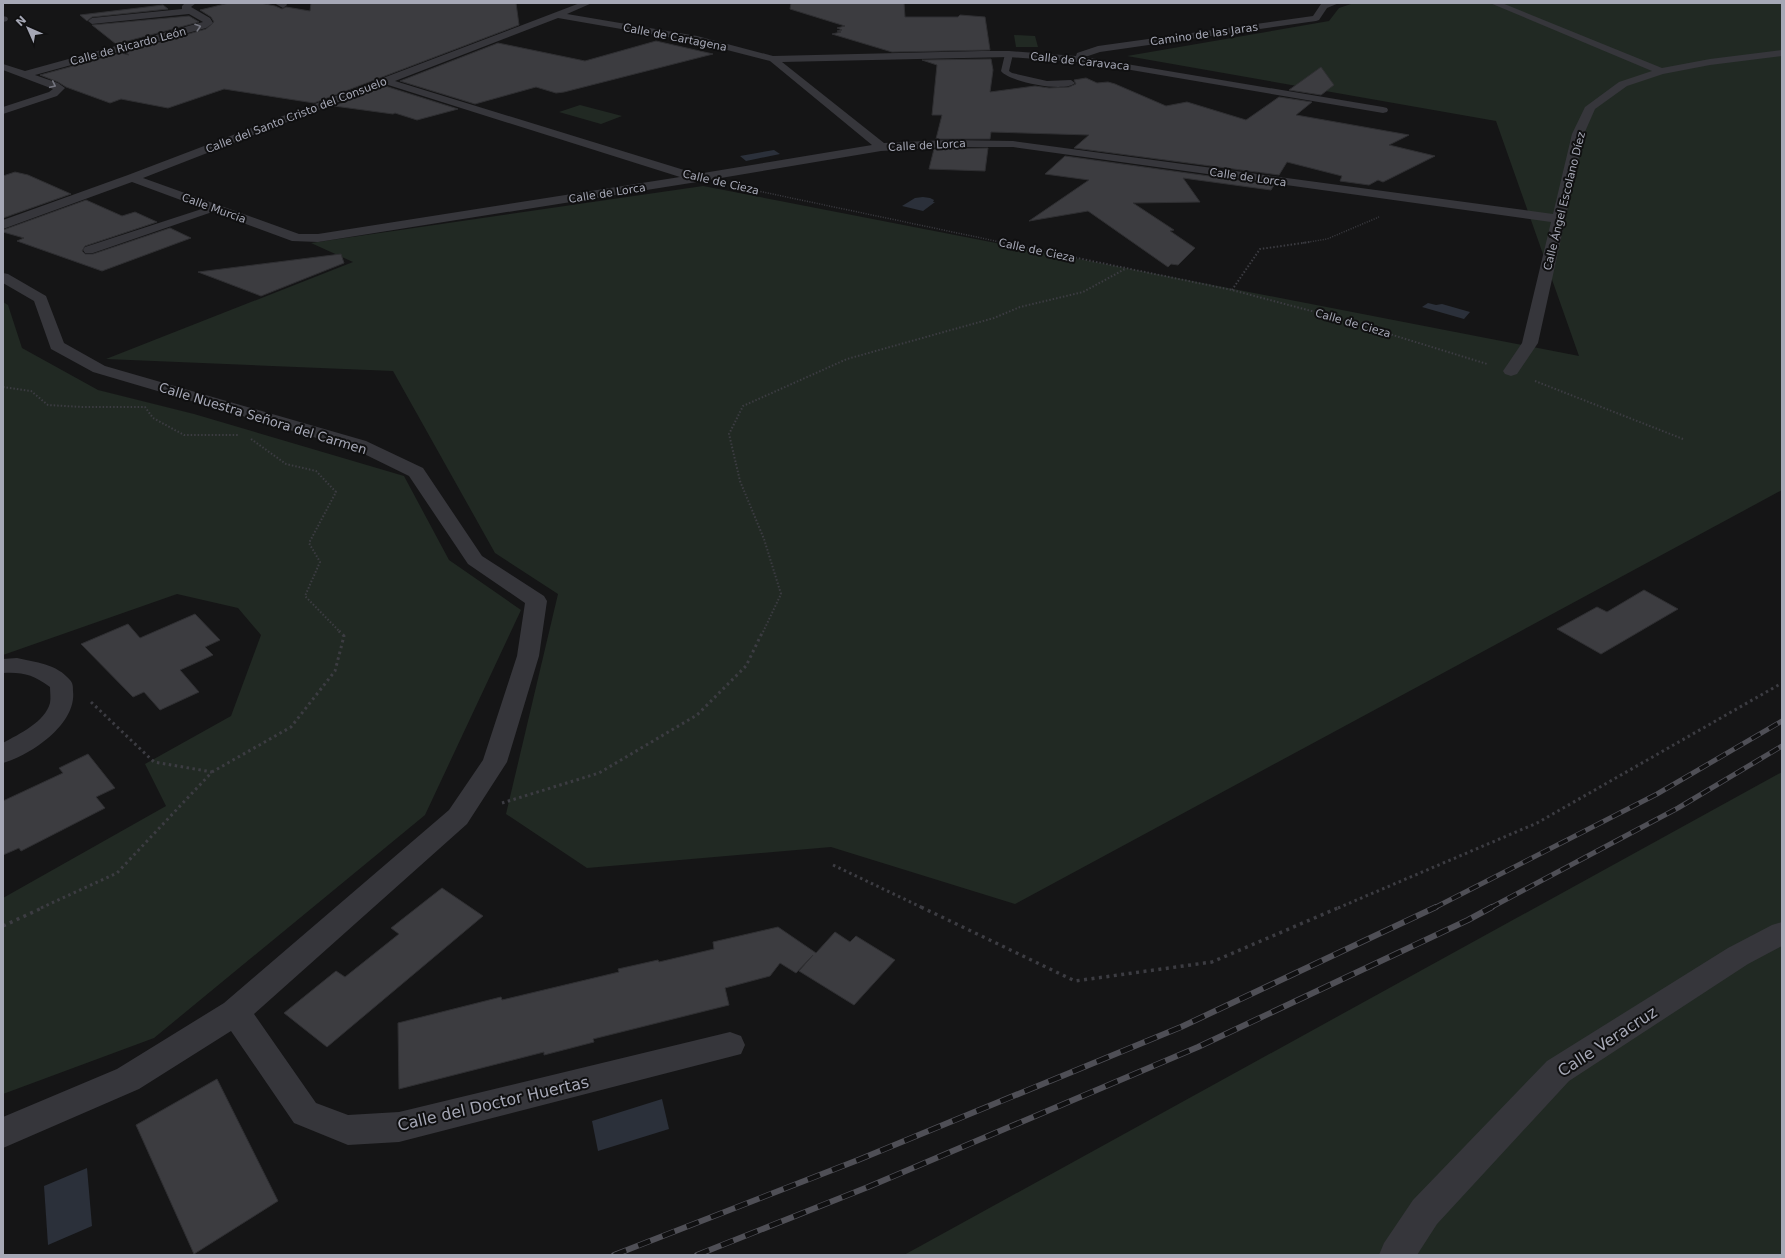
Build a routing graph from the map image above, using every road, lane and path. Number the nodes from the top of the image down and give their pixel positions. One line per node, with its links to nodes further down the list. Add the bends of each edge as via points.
1 (588, 3): 5 (street, Calle del Santo Cristo del Consuelo)
2 (1335, 3): 9 (street, Camino de las Jaras, via 1324,6 1316,18 1098,50)
3 (1494, 3): 12 (street)
4 (191, 7): 6 (street, Calle de Ricardo León); 13 (street, Calle de Ricardo León, one-way to 4, via 208,23)
5 (557, 15): 10 (street, Calle de Cartagena, via 698,39); 14 (street, Calle del Santo Cristo del Consuelo)
6 (92, 21)
7 (1782, 53): 12 (street, Calle Ángel Escolano Díez)
8 (1008, 54): 9 (street, Calle de Caravaca); 10 (street, Calle de Caravaca); 15 (lane, via 1005,71 1009,75 1054,85)
9 (1067, 58): 17 (street, Calle de Caravaca)
10 (773, 59): 18 (street, Calle de Cartagena)
11 (3, 67): 13 (street)
12 (1660, 71): 24 (street, Calle Ángel Escolano Díez, via 1622,84 1590,107 1578,134)
13 (26, 74): 16 (street, one-way to 16, via 60,88 53,94)
14 (385, 80): 19 (street, Calle del Santo Cristo del Consuelo); 20 (street, Calle de Cieza)
15 (1071, 83)
16 (3, 110)
17 (1383, 110)
18 (882, 147): 20 (street, Calle de Lorca); 22 (street, Calle de Lorca, via 911,144 1013,144)
19 (132, 178): 23 (street, Calle Murcia); 25 (street, Calle del Santo Cristo del Consuelo)
20 (697, 178): 26 (street, Calle de Lorca, via 318,238)
21 (752, 190): 28 (path, Calle de Cieza)
22 (1418, 200): 24 (street, Calle de Lorca); 30 (path, via 1327,239 1260,249)
23 (214, 208): 26 (street, Calle Murcia); 27 (lane)
24 (1558, 220): 31 (street, Calle Ángel Escolano Díez, via 1530,343)
25 (3, 226)
26 (297, 238)
27 (89, 250)
28 (1126, 269): 30 (path, Calle de Cieza); 39 (path, via 1083,292 1020,306 994,318 847,359 742,406 729,434 740,481 764,539 781,594 746,666 697,714 599,773)
29 (3, 277): 39 (street, Calle Nuestra Señora del Carmen, via 41,299 56,346 99,369 360,445 416,472 475,560 536,601 528,656 495,762)
30 (1232, 290): 31 (path, Calle de Cieza, via 1334,317)
31 (1510, 371): 33 (path, Calle de Cieza)
32 (3, 387): 38 (path, via 31,391 48,405 145,407 153,418 184,435 246,435 286,464 316,471 336,492 309,543 320,562 305,596 344,636 335,671 291,727)
33 (1683, 439)
34 (3, 666): 36 (street, via 17,665 41,670 61,684)
35 (1782, 683): 40 (path, via 1537,823 1212,962 1075,981)
36 (62, 702): 37 (street, via 51,722 25,742); 38 (path, via 91,702 154,762)
37 (3, 754)
38 (212, 772): 41 (path, via 117,873)
39 (458, 817): 43 (street)
40 (833, 865)
41 (3, 926)
42 (1782, 933): 46 (street, Calle Veracruz, via 1738,956 1558,1070 1425,1212)
43 (236, 1012): 44 (street, Calle del Doctor Huertas, via 305,1113 348,1130 399,1127); 45 (street, via 128,1079)
44 (730, 1045)
45 (3, 1133)
46 (1397, 1255)

